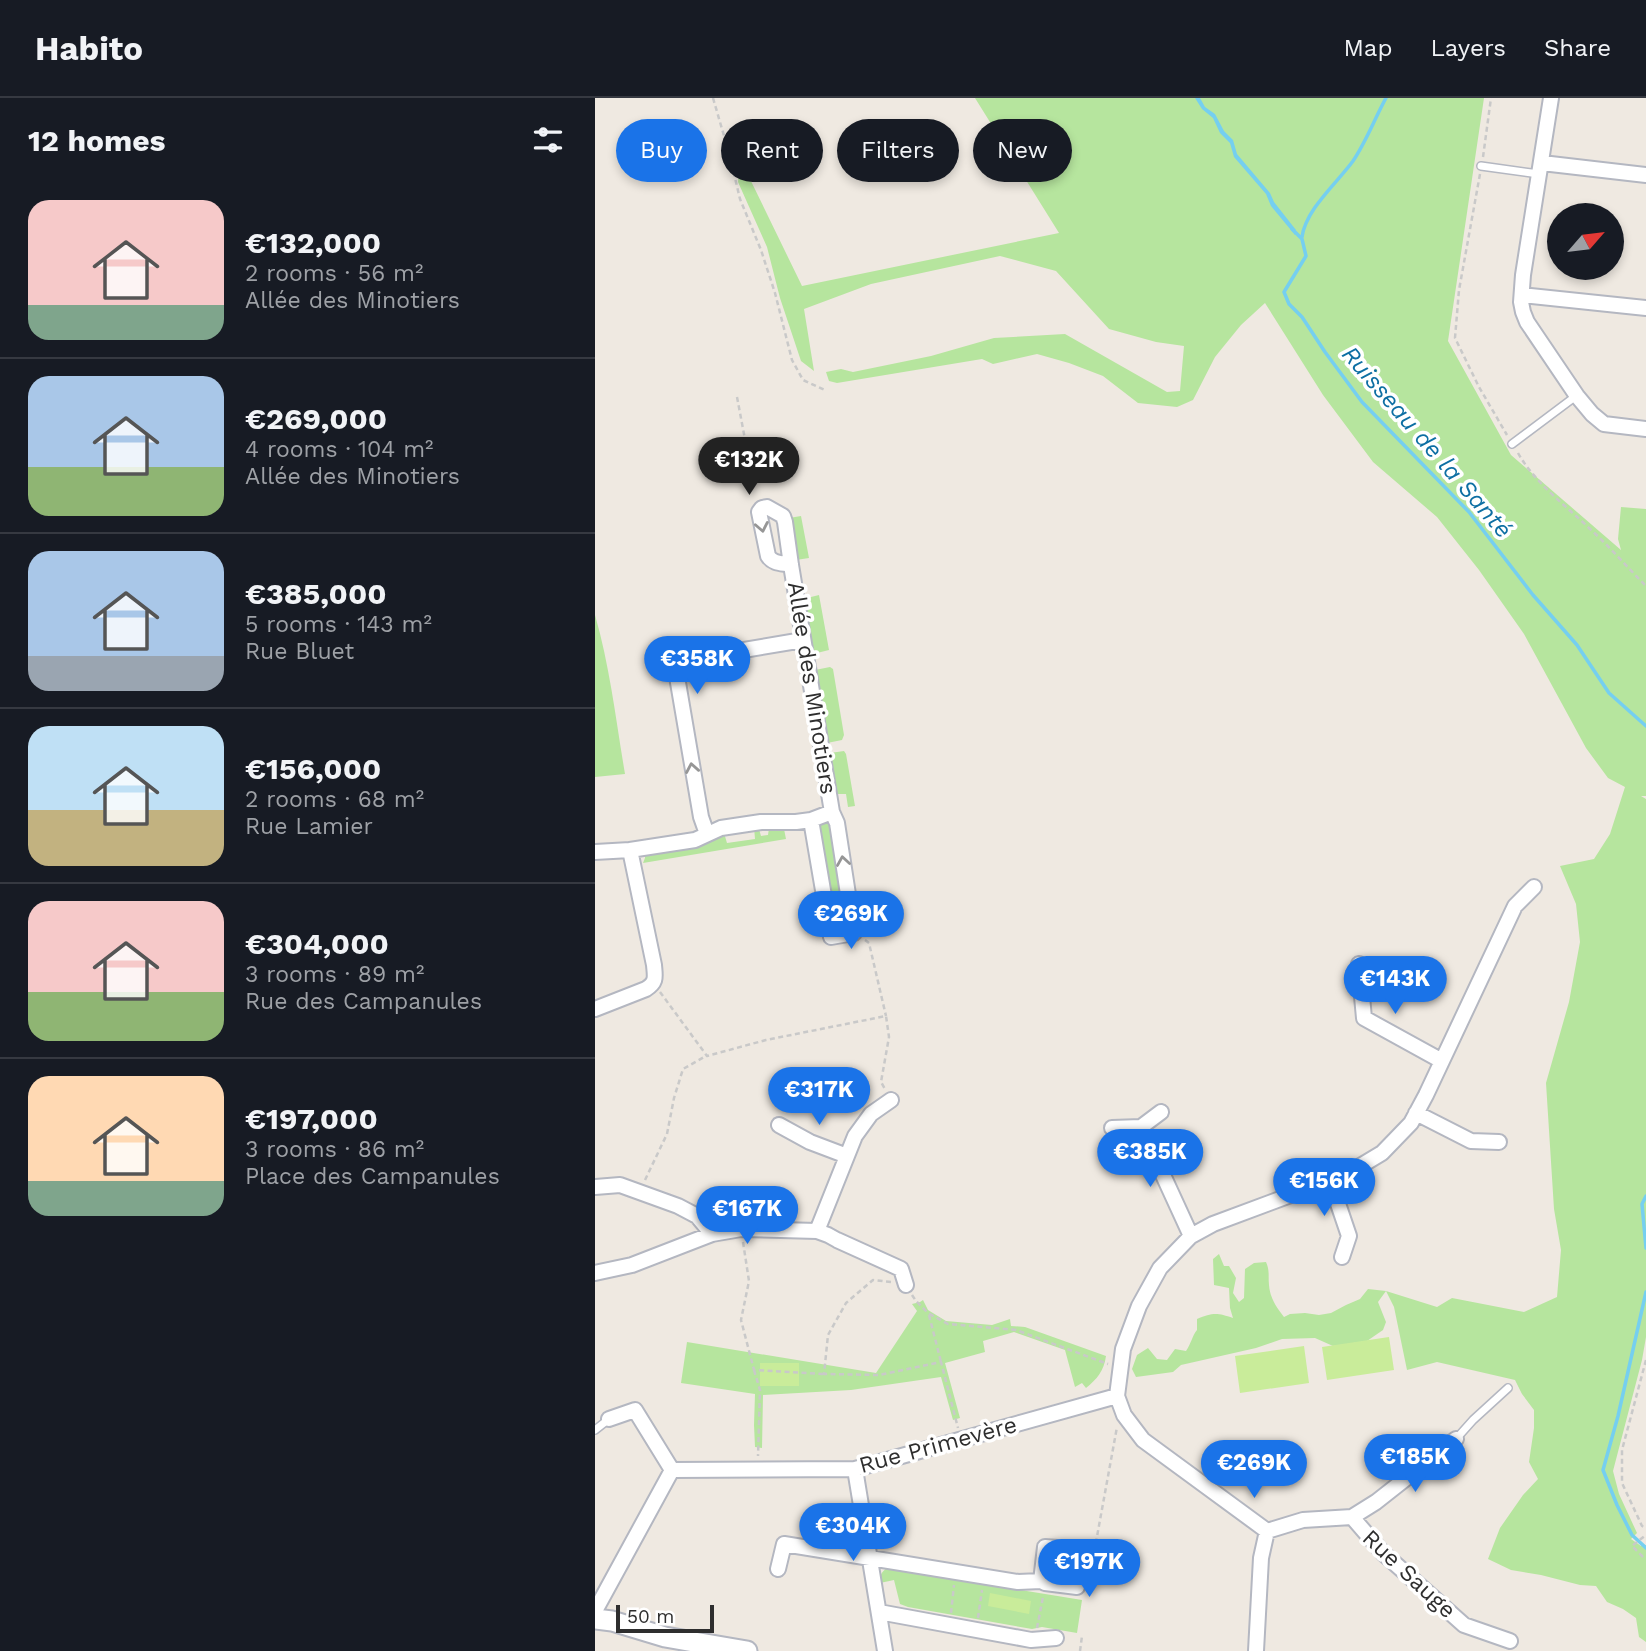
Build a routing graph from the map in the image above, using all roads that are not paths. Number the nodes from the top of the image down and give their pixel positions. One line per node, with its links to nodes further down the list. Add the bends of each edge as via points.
1 (1552, 98): 3 (street)
2 (1481, 166): 3 (lane)
3 (1541, 168): 4 (street); 5 (street)
4 (1646, 175)
5 (1522, 295): 6 (street); 7 (street, via 1527,322)
6 (1646, 308)
7 (1577, 396): 8 (street, via 1604,424); 9 (lane)
8 (1646, 429)
9 (1512, 444)
10 (791, 565): 11 (street, Allée des Minotiers)
11 (803, 640): 12 (street, Allée des Minotiers); 14 (street, one-way to 11, via 675,665)
12 (832, 812): 13 (street, Allée des Minotiers); 13 (street, Allée des Minotiers, one-way to 12, via 831,937 855,933)
13 (811, 820): 14 (street, Allée des Minotiers, via 761,821)
14 (707, 834): 15 (street, Allée des Minotiers)
15 (629, 850): 16 (street, Allée des Minotiers); 19 (street, via 655,978 646,989)
16 (595, 852)
17 (1534, 887): 20 (street, via 1515,906)
18 (1359, 964): 20 (street, via 1364,1018)
19 (595, 1009)
20 (1442, 1061): 23 (street)
21 (891, 1100): 28 (street, via 871,1114)
22 (1161, 1112): 25 (street)
23 (1416, 1113): 27 (street, via 1471,1141); 29 (street, via 1382,1153)
24 (779, 1125): 28 (street)
25 (1141, 1127): 26 (street); 33 (street)
26 (1112, 1128)
27 (1499, 1142)
28 (847, 1156): 31 (street)
29 (1330, 1180): 33 (street); 34 (street, via 1349,1236)
30 (595, 1187): 32 (street, via 620,1185 678,1206 697,1216)
31 (817, 1231): 32 (street, via 741,1228); 36 (street, via 901,1269)
32 (712, 1234): 35 (street, via 632,1265)
33 (1191, 1236): 38 (street, via 1160,1268 1139,1306 1122,1349)
34 (1342, 1257)
35 (595, 1273)
36 (906, 1284)
37 (1508, 1388): 41 (lane)
38 (1117, 1396): 43 (street, Rue Primevère); 45 (street, via 1124,1415 1143,1440)
39 (609, 1419): 40 (lane); 42 (street, via 635,1410)
40 (595, 1430)
41 (1456, 1439): 44 (street)
42 (672, 1469): 43 (street, Rue Primevère); 49 (street)
43 (855, 1469): 46 (street)
44 (1352, 1517): 45 (street, Rue Sauge, via 1303,1520); 53 (street, Rue Sauge, via 1383,1553 1464,1625)
45 (1267, 1531): 57 (street, via 1261,1558)
46 (870, 1557): 47 (street, via 784,1544); 48 (street, via 1018,1582); 50 (street)
47 (778, 1569)
48 (1043, 1582): 48 (street, via 1045,1547 1083,1550 1077,1587)
49 (595, 1611)
50 (879, 1612): 52 (street, via 1034,1640); 56 (street)
51 (595, 1620): 54 (street, via 610,1633); 55 (street)
52 (1056, 1638)
53 (1510, 1641)
54 (682, 1651)
55 (747, 1651)
56 (885, 1651)
57 (1256, 1651)

